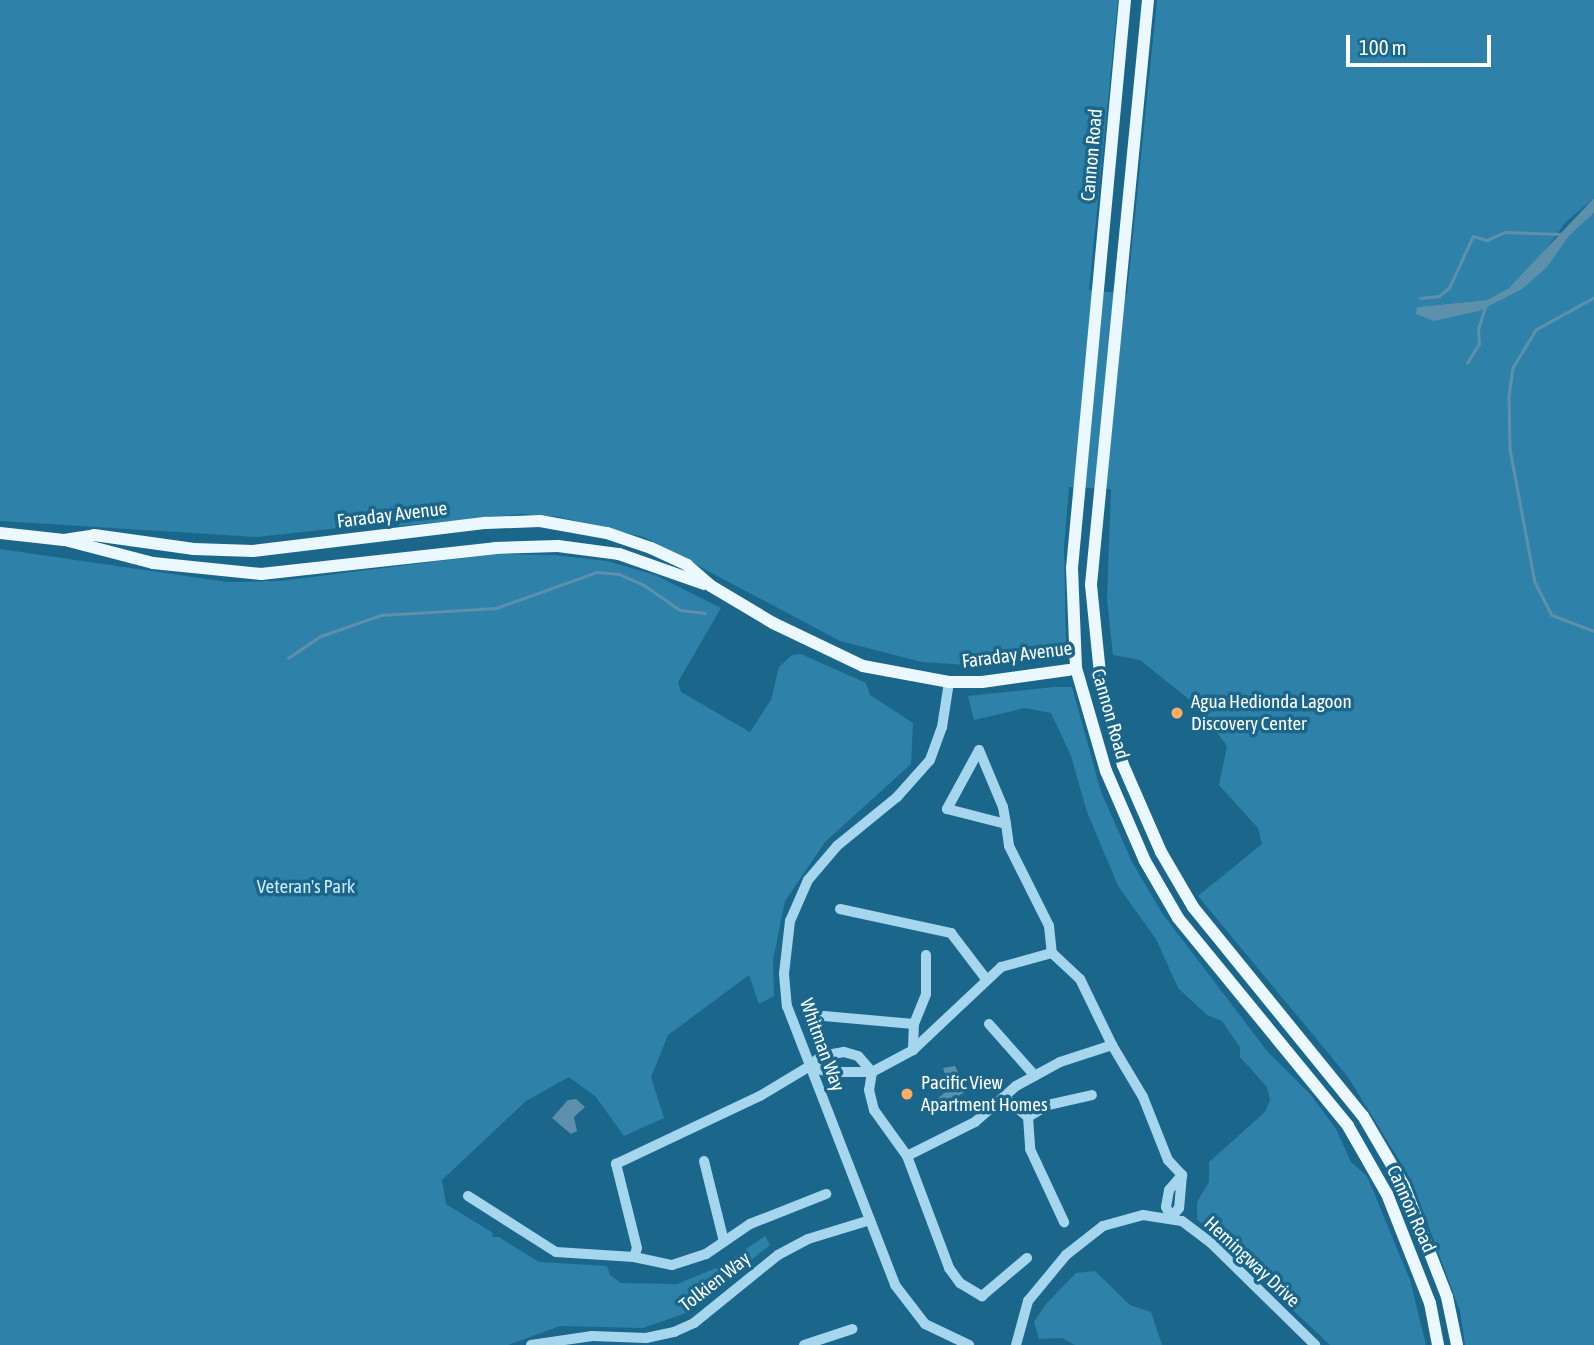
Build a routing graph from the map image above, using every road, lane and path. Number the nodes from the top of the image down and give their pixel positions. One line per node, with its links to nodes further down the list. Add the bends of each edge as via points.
1 (1125, 0): 7 (main road, Cannon Road, via 1077,490 1070,586)
2 (1147, 0): 6 (main road, Cannon Road, via 1097,492 1091,585)
3 (0, 533): 4 (main road, Faraday Avenue)
4 (64, 540): 5 (main road, Faraday Avenue, via 153,563 261,574 495,548 558,546 619,554); 5 (main road, Faraday Avenue, via 94,536 194,549 253,551 486,523 540,521 607,533 651,548 687,565)
5 (711, 586): 8 (main road, Faraday Avenue, via 850,661 888,673)
6 (1097, 664): 7 (main road, Faraday Avenue); 43 (main road, Cannon Road, via 1123,765 1161,852 1193,907 1363,1116 1404,1186 1447,1297)
7 (1073, 669): 8 (main road, Faraday Avenue); 42 (main road, Cannon Road, via 1106,771 1145,860 1178,918 1348,1126 1387,1194 1430,1303)
8 (949, 682): 19 (street, Whitman Way, via 942,727 930,760 897,797 823,861 808,880 790,921 784,990)
9 (1006, 824): 9 (street, via 1003,807 979,750 947,809); 11 (street, via 1009,846 1048,926)
10 (840, 909): 13 (street, via 951,933)
11 (1052, 953): 13 (street, via 1017,959); 17 (street, via 1085,987)
12 (926, 955): 15 (street, via 926,994)
13 (986, 979): 18 (street)
14 (824, 1016): 15 (street)
15 (914, 1024): 18 (street)
16 (989, 1024): 21 (street)
17 (1112, 1045): 21 (street); 29 (street, via 1143,1097 1168,1160 1182,1175 1169,1190 1166,1207)
18 (913, 1050): 20 (street)
19 (810, 1066): 20 (street, via 827,1072); 20 (street, via 821,1056 844,1052 858,1056); 30 (street, Whitman Way); 33 (street, via 761,1096 617,1164 637,1248)
20 (872, 1072): 25 (street, via 869,1090 874,1110)
21 (1035, 1076): 23 (street)
22 (1092, 1096): 24 (street, via 1048,1105)
23 (1004, 1097): 24 (street); 25 (street, via 975,1122)
24 (1028, 1117): 31 (street, via 1030,1149)
25 (907, 1156): 34 (street, via 949,1268 960,1283 982,1296)
26 (704, 1161): 32 (street)
27 (826, 1194): 32 (street, via 750,1224)
28 (468, 1196): 33 (street, via 556,1252)
29 (1171, 1218): 40 (street, via 1143,1215 1103,1226 1066,1255 1028,1301); 41 (street, Hemingway Drive, via 1211,1243)
30 (870, 1220): 36 (street, Tolkien Way, via 808,1239 778,1255); 39 (street, Whitman Way, via 895,1285 910,1308 940,1335)
31 (1064, 1222)
32 (723, 1242): 33 (street, via 672,1265)
33 (634, 1257)
34 (1027, 1258)
35 (852, 1329): 38 (street)
36 (670, 1339): 37 (street, Tolkien Way, via 592,1336)
37 (531, 1345)
38 (804, 1345)
39 (969, 1345)
40 (1016, 1345)
41 (1315, 1345)
42 (1438, 1345)
43 (1457, 1345)

